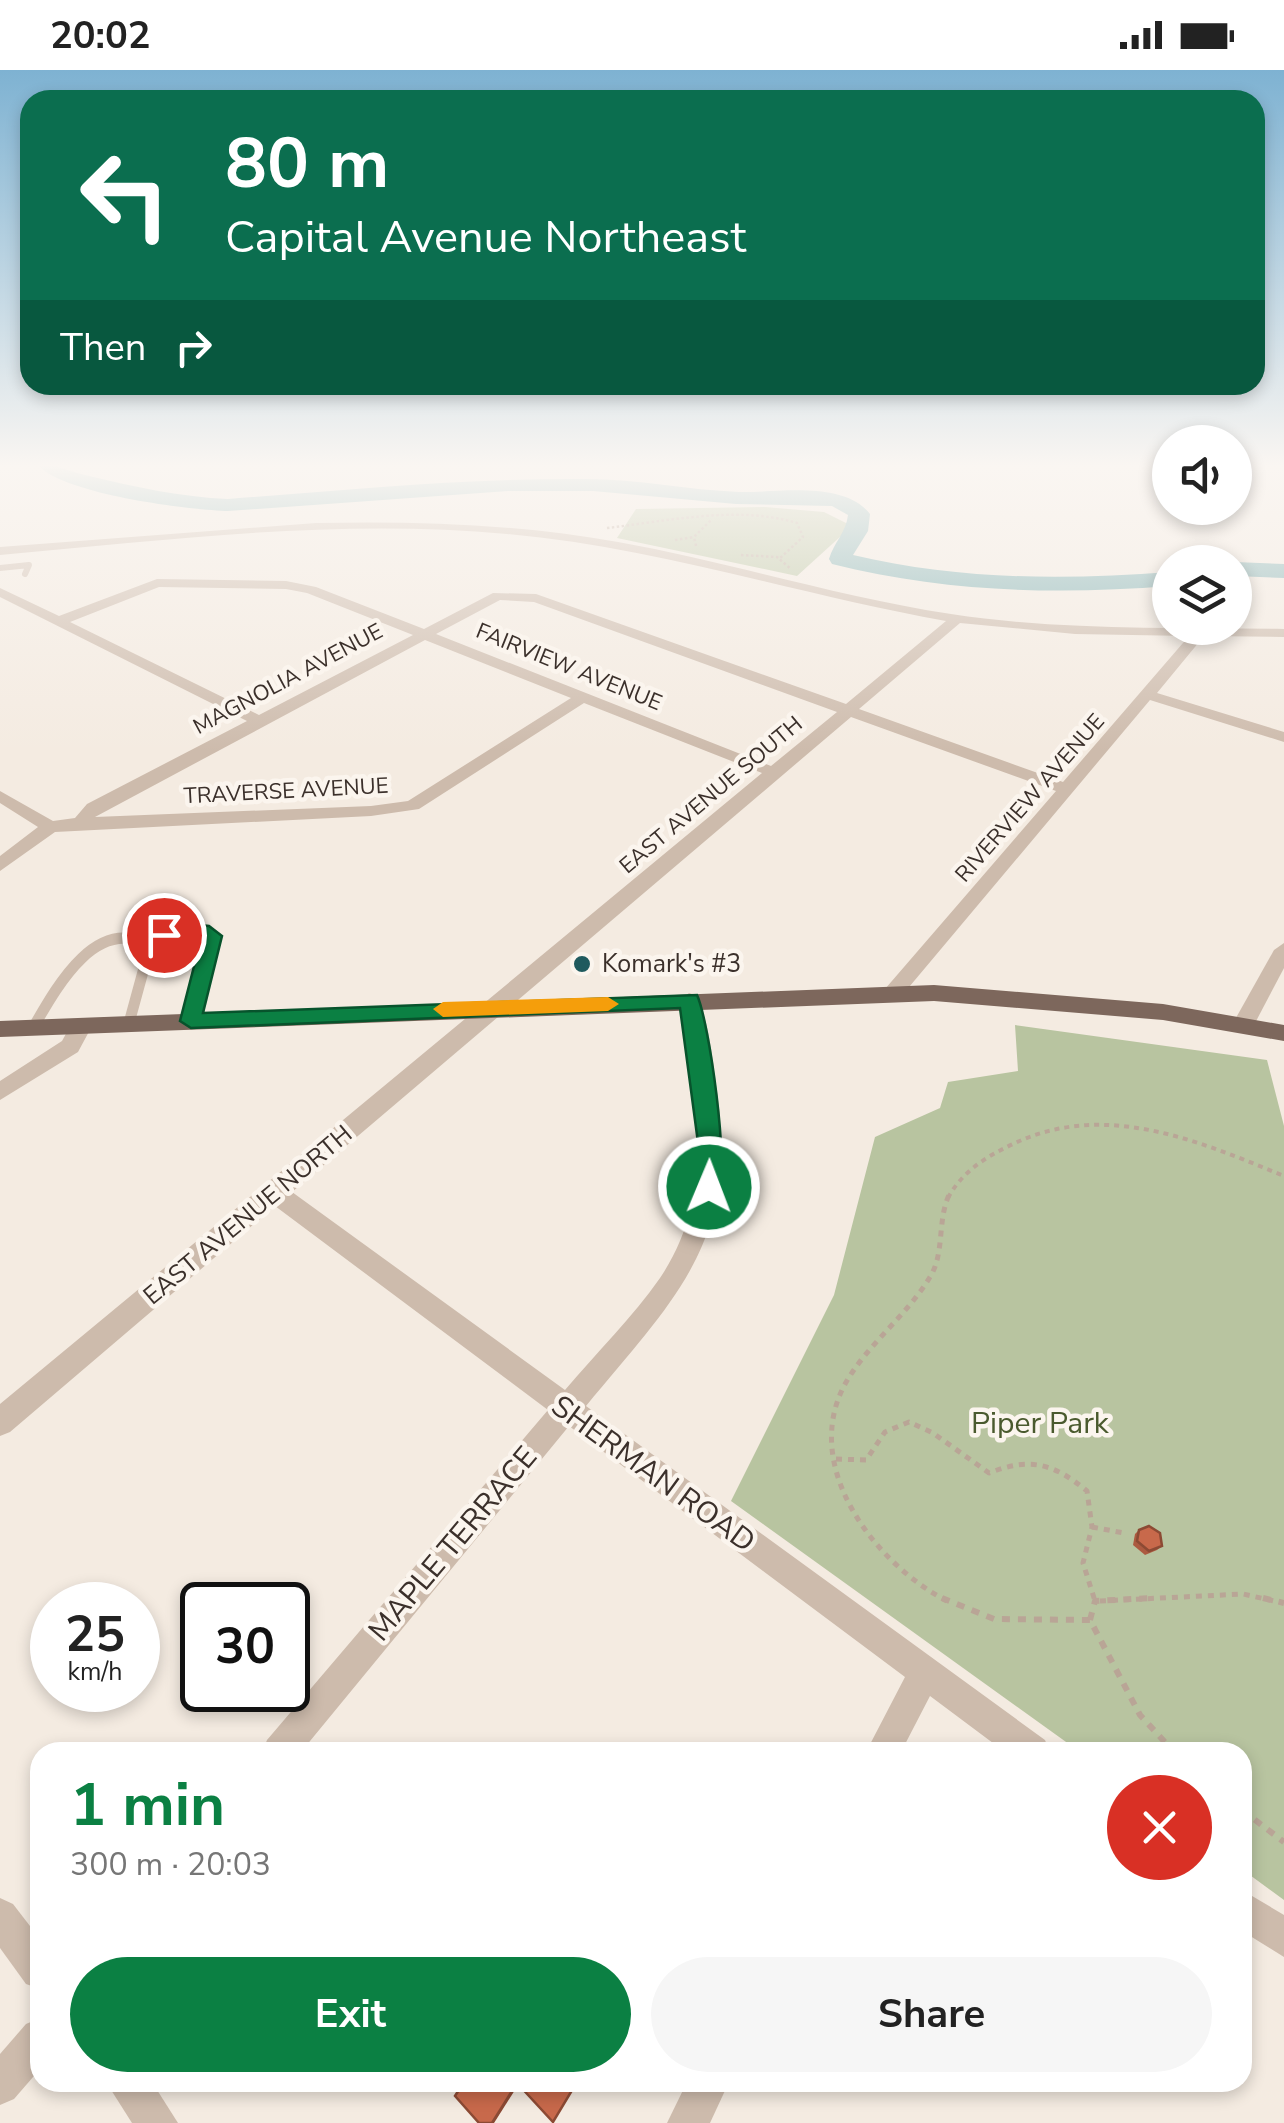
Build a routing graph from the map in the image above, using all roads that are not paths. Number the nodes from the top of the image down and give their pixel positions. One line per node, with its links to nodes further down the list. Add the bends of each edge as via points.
1 (697, 560): 5 (street)
2 (0, 568): 3 (lane, via 29,565)
3 (25, 574)
4 (0, 592): 6 (street)
5 (956, 619): 7 (street); 14 (street, EAST AVENUE SOUTH)
6 (58, 621): 10 (street, FAIRVIEW AVENUE, via 157,583 286,585); 15 (street)
7 (1152, 628)
8 (1252, 631): 9 (street)
9 (1284, 632)
10 (423, 633): 13 (street, FAIRVIEW AVENUE); 14 (street, MAGNOLIA AVENUE, via 488,598 522,595); 15 (street, MAGNOLIA AVENUE)
11 (1190, 645): 12 (street, RIVERVIEW AVENUE)
12 (1149, 694): 16 (street); 18 (street, RIVERVIEW AVENUE)
13 (582, 697): 17 (street, FAIRVIEW AVENUE); 20 (street, TRAVERSE AVENUE, via 413,805)
14 (847, 712): 17 (street, EAST AVENUE SOUTH); 18 (street, MAGNOLIA AVENUE)
15 (257, 720): 20 (street, MAGNOLIA AVENUE, via 93,808)
16 (1284, 737)
17 (773, 772): 27 (street, EAST AVENUE SOUTH)
18 (1066, 790): 25 (street, RIVERVIEW AVENUE)
19 (0, 796): 21 (street)
20 (81, 823): 21 (street, MAGNOLIA AVENUE)
21 (50, 827): 22 (street, MAGNOLIA AVENUE)
22 (0, 865)
23 (150, 946): 28 (lane, via 180,930 212,936); 29 (lane); 32 (lane, via 130,936 88,952 52,993)
24 (1284, 950): 30 (street)
25 (892, 994): 26 (main road); 30 (main road, via 1063,1001)
26 (690, 1000): 27 (main road); 37 (street, MAPLE TERRACE, via 711,1150 709,1187 693,1242 669,1286)
27 (495, 1007): 28 (main road); 36 (street, EAST AVENUE NORTH)
28 (191, 1021): 29 (main road)
29 (128, 1024): 31 (main road)
30 (1243, 1025): 34 (main road)
31 (81, 1026): 32 (main road); 35 (street, via 70,1046)
32 (34, 1028): 33 (main road)
33 (0, 1029)
34 (1284, 1033)
35 (0, 1092)
36 (276, 1193): 37 (street, SHERMAN ROAD); 38 (street, EAST AVENUE NORTH)
37 (565, 1410): 39 (street, SHERMAN ROAD); 40 (street, MAPLE TERRACE)
38 (0, 1422)
39 (925, 1673): 41 (street); 42 (street, SHERMAN ROAD)
40 (287, 1742)
41 (888, 1742)
42 (1019, 1742)
43 (1252, 1915): 45 (street)
44 (0, 1917): 46 (street)
45 (1284, 1938)
46 (30, 1957)
47 (30, 2050): 48 (street)
48 (0, 2085)
49 (133, 2092): 51 (street)
50 (704, 2092): 52 (street)
51 (156, 2123)
52 (688, 2123)

